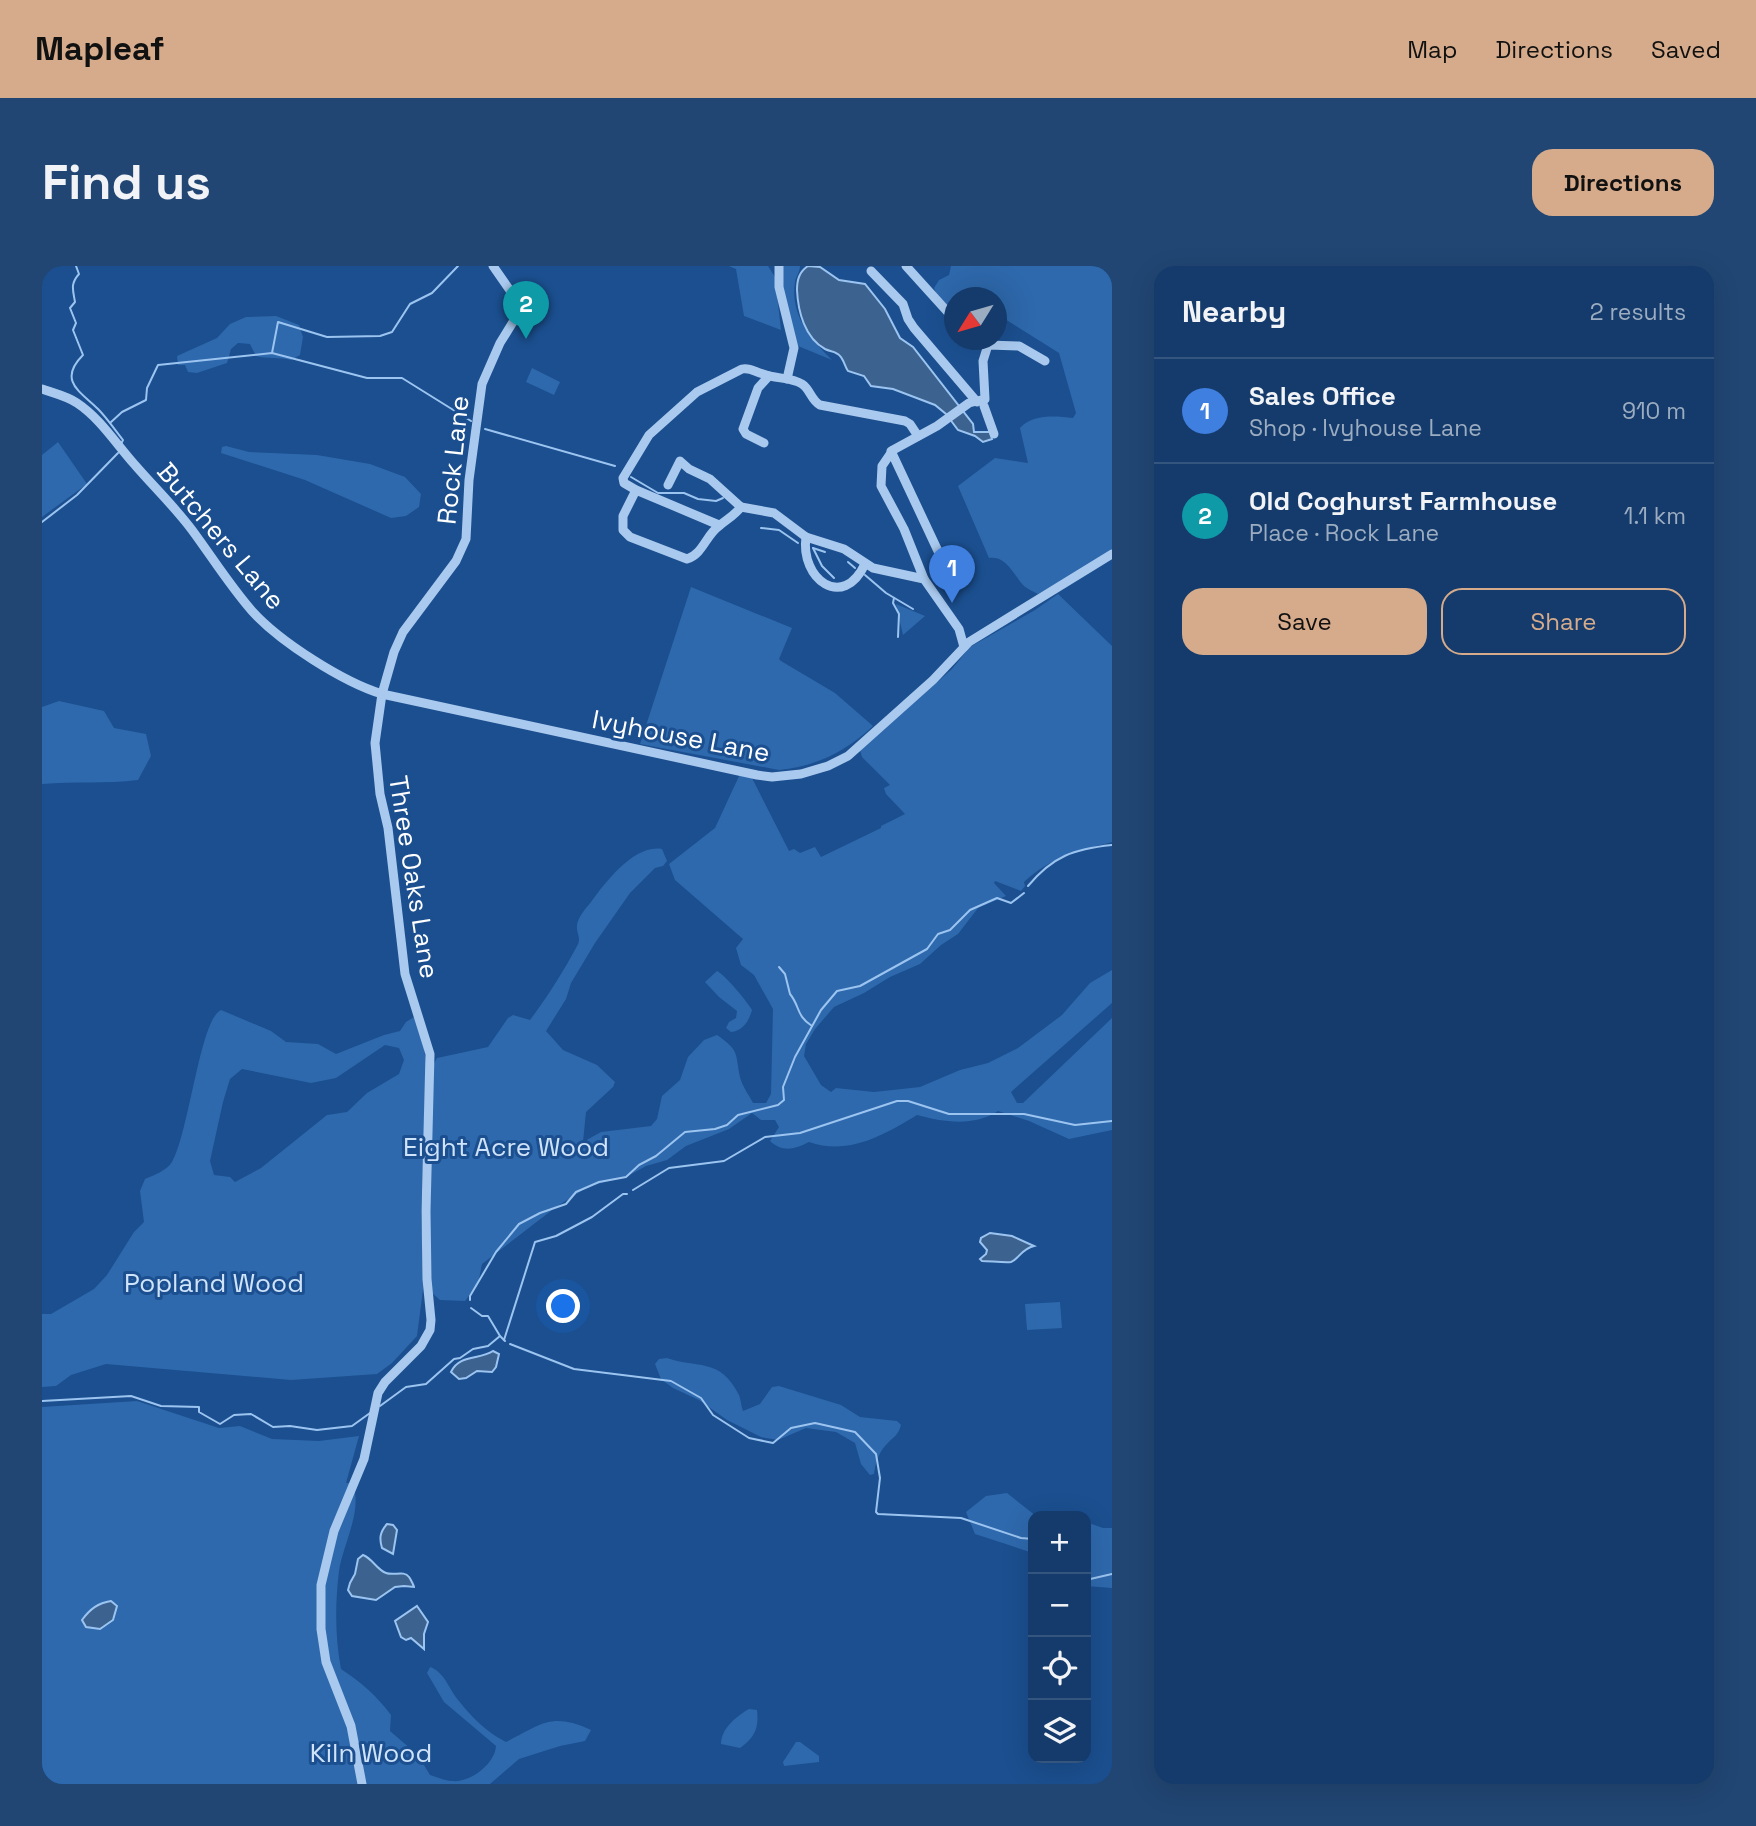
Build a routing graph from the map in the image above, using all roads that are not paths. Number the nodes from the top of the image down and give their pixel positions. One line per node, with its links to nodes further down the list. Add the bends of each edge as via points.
1 (493, 266): 29 (street, Rock Lane, via 518,302 518,314 482,384 468,480 466,539 456,561 403,632)
2 (779, 266): 10 (street, via 783,309 794,348)
3 (906, 266): 5 (street)
4 (871, 271): 12 (street, via 903,304 914,328)
5 (944, 308)
6 (1007, 345): 8 (street)
7 (984, 350): 12 (street)
8 (1045, 361)
9 (769, 376): 10 (street); 15 (street, via 758,388 743,429); 18 (street, via 747,368 697,392 649,435 627,469 624,483)
10 (787, 379): 14 (street, via 803,384 820,405 905,421)
11 (42, 389): 29 (street, Butchers Lane, via 75,402 102,424 191,528 228,582 278,635 341,677)
12 (982, 401): 13 (street); 14 (street, via 969,403)
13 (994, 433)
14 (918, 436): 16 (street)
15 (764, 443)
16 (891, 451): 22 (street); 25 (street, via 882,466 881,486)
17 (668, 485): 19 (street, via 680,461 710,479)
18 (636, 490): 20 (street); 20 (street, via 623,516 623,530 655,548 687,559 695,556)
19 (741, 508): 20 (street); 21 (street, via 774,513)
20 (719, 525)
21 (806, 537): 24 (street, via 844,550); 24 (street, via 808,566 817,579 836,588 845,587)
22 (937, 551)
23 (1112, 554): 27 (street, Ivyhouse Lane)
24 (864, 564): 25 (street)
25 (924, 579): 26 (street)
26 (959, 629): 27 (street); 28 (street)
27 (974, 639): 28 (street, Ivyhouse Lane)
28 (964, 647): 29 (street, Ivyhouse Lane, via 853,752 821,768 787,776 684,761)
29 (382, 694): 30 (street, Three Oaks Lane, via 376,764 405,974 430,1054 426,1211 431,1320 421,1346 378,1393 364,1459 334,1531 323,1574 320,1604 326,1662 345,1708)
30 (362, 1784)

